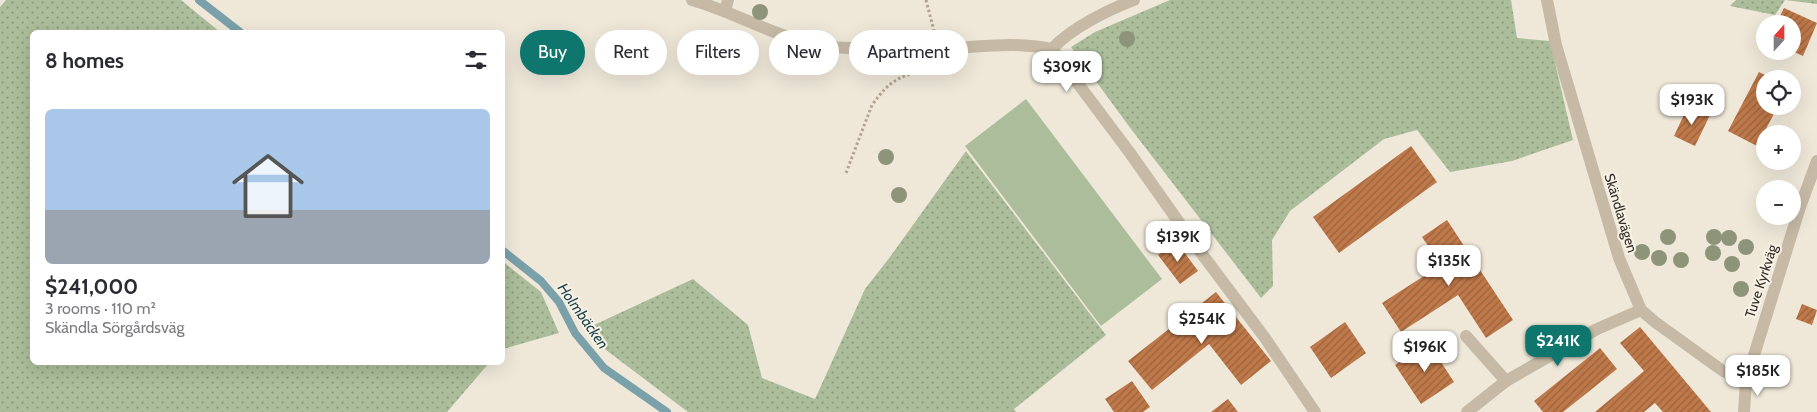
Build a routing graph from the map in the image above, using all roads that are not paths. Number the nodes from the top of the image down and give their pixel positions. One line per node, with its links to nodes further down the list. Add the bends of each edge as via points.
1 (692, 0): 4 (street)
2 (1134, 0): 5 (street, via 1075,30)
3 (1547, 0): 7 (street, Skändlavägen, via 1559,54 1618,258)
4 (726, 5): 5 (street, via 784,35 830,46 872,49 1003,44)
5 (1052, 49): 11 (street, via 1265,338)
6 (1817, 161): 10 (street, Tuve Kyrkväg)
7 (1641, 310): 9 (street, via 1597,329); 10 (street, Skändlavägen, via 1723,371)
8 (1466, 336): 9 (street)
9 (1506, 381): 12 (street)
10 (1746, 381): 13 (street, Tuve Kyrkväg)
11 (1315, 412)
12 (1467, 412)
13 (1744, 412)

